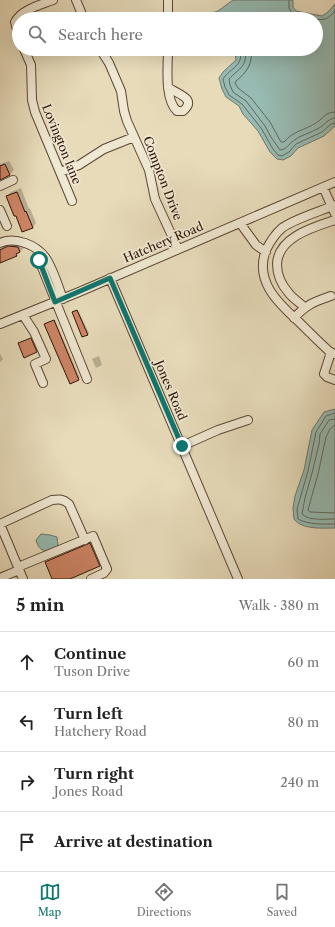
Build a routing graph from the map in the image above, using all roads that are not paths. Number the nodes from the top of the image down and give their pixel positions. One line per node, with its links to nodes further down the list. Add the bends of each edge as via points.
1 (53, 0): 4 (street)
2 (76, 0): 5 (street)
3 (168, 0): 6 (street)
4 (24, 12)
5 (81, 12)
6 (168, 12)
7 (27, 56): 12 (street, Lovington lane, via 31,65 35,112)
8 (104, 56): 11 (street, Compton Drive, via 121,91 124,111)
9 (168, 56): 10 (street)
10 (168, 87)
11 (134, 137): 12 (street, via 104,149 80,165); 26 (street, Compton Drive, via 149,170 155,199)
12 (60, 172): 18 (street, Lovington lane)
13 (13, 180): 15 (street)
14 (333, 183): 16 (street, Hatchery Road); 17 (street)
15 (0, 186)
16 (323, 187): 19 (street); 23 (street, Hatchery Road)
17 (335, 192)
18 (72, 201)
19 (333, 205): 21 (street); 27 (street, via 282,228)
20 (1, 213): 24 (street)
21 (335, 214)
22 (335, 220): 31 (street, via 296,236 282,248 277,257 280,282)
23 (240, 223): 26 (street, Hatchery Road); 27 (street, via 256,245)
24 (7, 226)
25 (0, 243): 30 (street, via 15,240 41,253 39,260)
26 (178, 249): 28 (street, Hatchery Road)
27 (266, 252): 33 (street, via 262,260 267,286 274,298)
28 (110, 278): 30 (street, Hatchery Road); 41 (street, Jones Road)
29 (331, 296): 31 (street)
30 (59, 300): 32 (street, Hatchery Road); 37 (street)
31 (304, 307): 33 (street)
32 (23, 315): 34 (street, Hatchery Road); 39 (street, via 46,359 33,365)
33 (294, 318): 35 (street)
34 (0, 324)
35 (333, 353): 36 (street)
36 (331, 363): 38 (street, via 324,374)
37 (87, 379)
38 (335, 380)
39 (43, 383)
40 (248, 420): 41 (street)
41 (182, 446): 49 (street, Jones Road)
42 (0, 524): 43 (street); 44 (street, via 52,500 60,499 69,504)
43 (3, 539): 45 (street)
44 (85, 540): 45 (street); 48 (street, via 93,536 107,568 104,573)
45 (19, 569): 46 (street); 47 (street)
46 (0, 578)
47 (23, 579)
48 (91, 579)
49 (238, 579)

